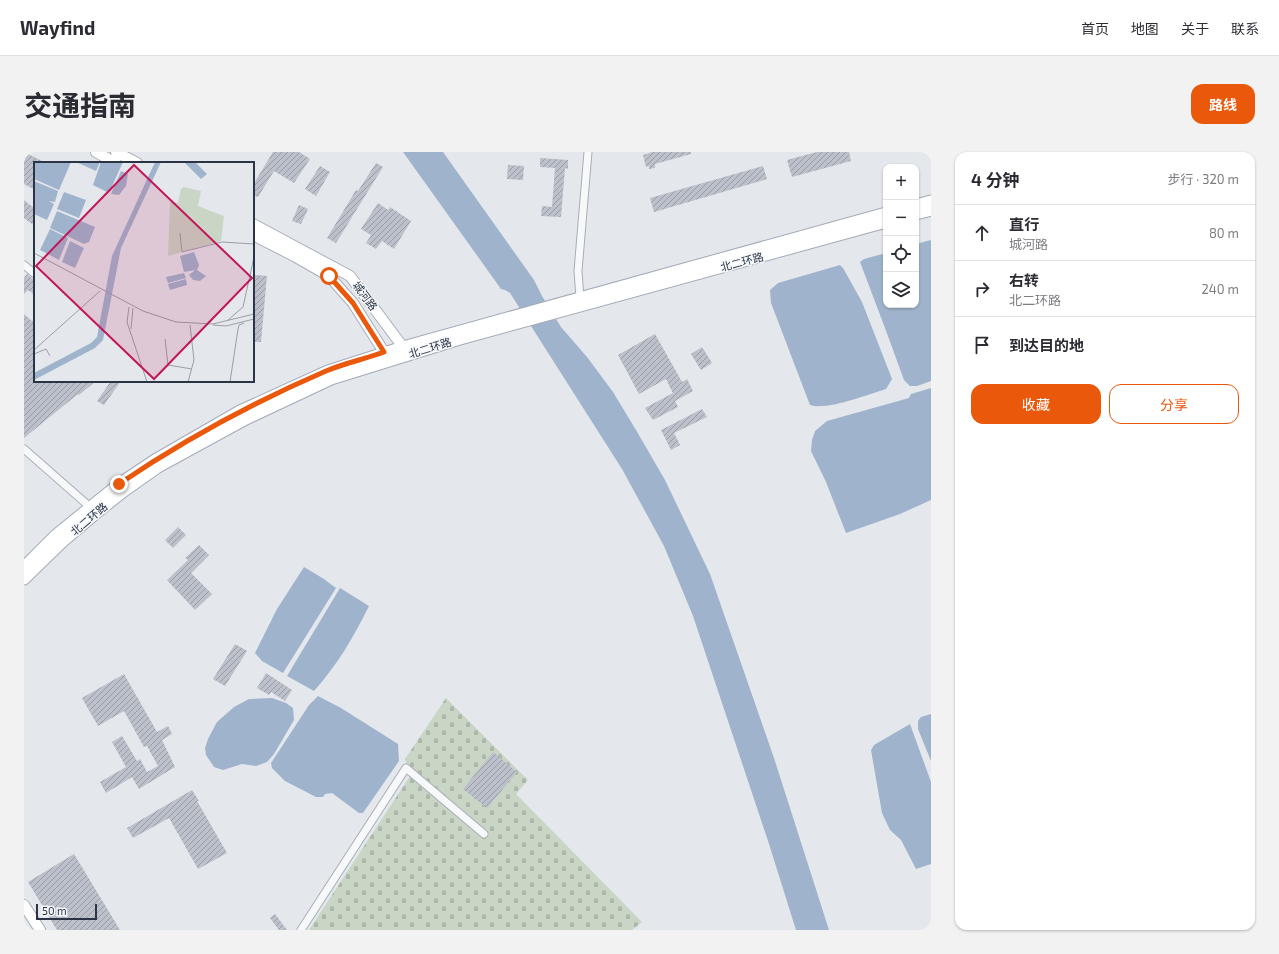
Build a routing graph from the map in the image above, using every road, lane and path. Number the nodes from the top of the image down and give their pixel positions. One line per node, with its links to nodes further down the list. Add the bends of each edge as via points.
1 (96, 152): 4 (main road)
2 (116, 152): 5 (main road)
3 (588, 152): 16 (street, via 578,270)
4 (114, 162)
5 (135, 162)
6 (931, 201): 7 (main road)
7 (919, 204)
8 (931, 210): 9 (main road)
9 (919, 213)
10 (883, 214): 16 (main road, 北二环路)
11 (883, 223): 17 (main road, 北二环路)
12 (254, 225): 19 (main road, 城河路, via 350,276)
13 (254, 236): 20 (main road, 城河路, via 329,276 353,303)
14 (24, 265): 15 (street)
15 (34, 273)
16 (580, 298): 17 (main road, 北二环路)
17 (567, 306): 18 (main road, 北二环路)
18 (515, 320): 19 (main road, 北二环路); 24 (main road, 北二环路, via 331,379 246,419 158,467 124,490 62,542)
19 (403, 346): 20 (main road, 北二环路)
20 (384, 352): 22 (main road, 北二环路, via 328,371 240,412 155,460)
21 (24, 449): 22 (street)
22 (90, 507): 23 (main road, 北二环路)
23 (24, 566)
24 (24, 579)
25 (484, 834): 28 (street, via 406,768)
26 (24, 905): 27 (main road)
27 (40, 930)
28 (300, 930)

